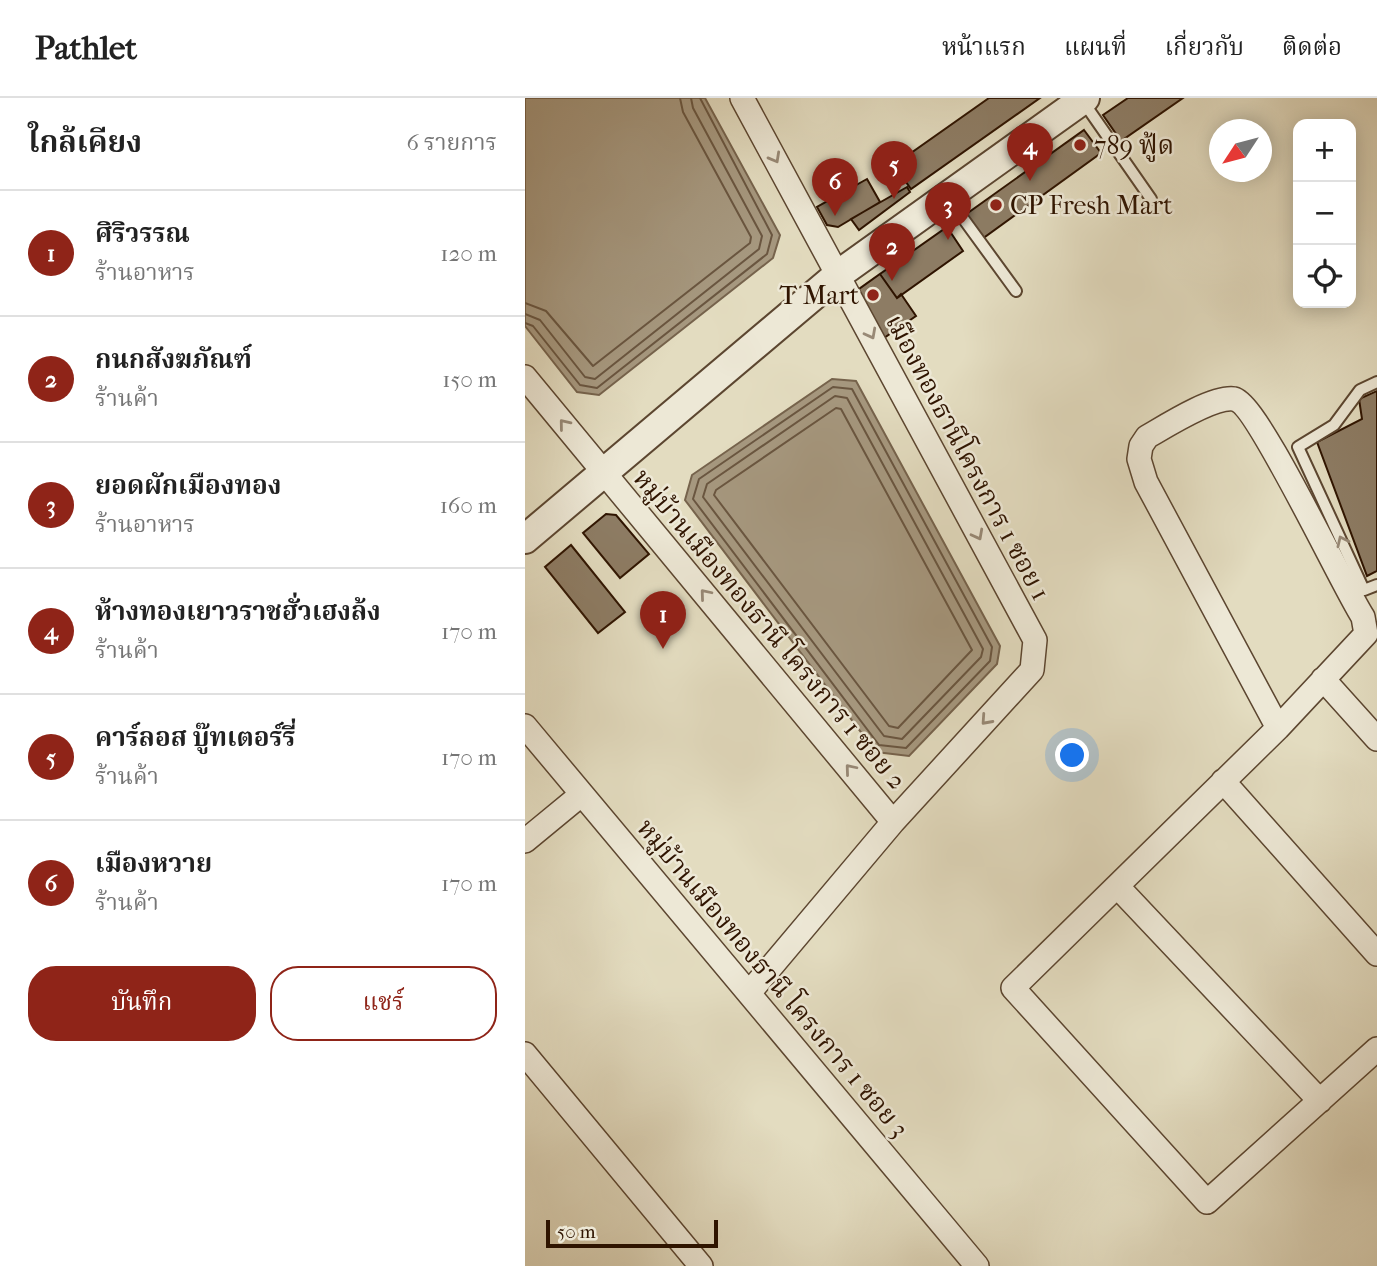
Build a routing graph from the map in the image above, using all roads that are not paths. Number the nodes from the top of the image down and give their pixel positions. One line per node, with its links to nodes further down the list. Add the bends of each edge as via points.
1 (742, 98): 5 (street, เมืองทองธานีโครงการ 1 ซอย 1, one-way to 5)
2 (1084, 99): 3 (street); 4 (lane)
3 (947, 196): 5 (street); 6 (lane)
4 (1151, 199)
5 (839, 274): 9 (street); 18 (street, เมืองทองธานีโครงการ 1 ซอย 1, one-way to 18, via 1035,640 1033,670)
6 (1016, 291)
7 (525, 377): 9 (street, หมู่บ้านเมืองทองธานี โครงการ 1 ซอย 2, one-way to 7)
8 (1377, 382): 11 (lane, one-way to 8, via 1364,590 1299,447 1334,425 1360,390)
9 (603, 472): 10 (street); 18 (street, หมู่บ้านเมืองทองธานี โครงการ 1 ซอย 2, one-way to 9)
10 (525, 539)
11 (1377, 584)
12 (1323, 679): 14 (street); 14 (street, via 1361,641 1366,628 1252,415 1240,401 1230,398 1147,437 1139,459 1146,482); 15 (street)
13 (525, 726): 17 (street, หมู่บ้านเมืองทองธานี โครงการ 1 ซอย 3)
14 (1277, 728): 16 (street)
15 (1377, 739)
16 (1223, 781): 20 (street); 21 (street)
17 (582, 793): 19 (street); 22 (street, หมู่บ้านเมืองทองธานี โครงการ 1 ซอย 3)
18 (893, 822): 22 (street)
19 (525, 841)
20 (1117, 886): 25 (street); 25 (street, via 1013,988 1207,1202)
21 (1377, 954)
22 (749, 993): 27 (street, หมู่บ้านเมืองทองธานี โครงการ 1 ซอย 3)
23 (1377, 1049): 25 (street)
24 (525, 1054): 26 (street)
25 (1320, 1101)
26 (701, 1266)
27 (977, 1266)

